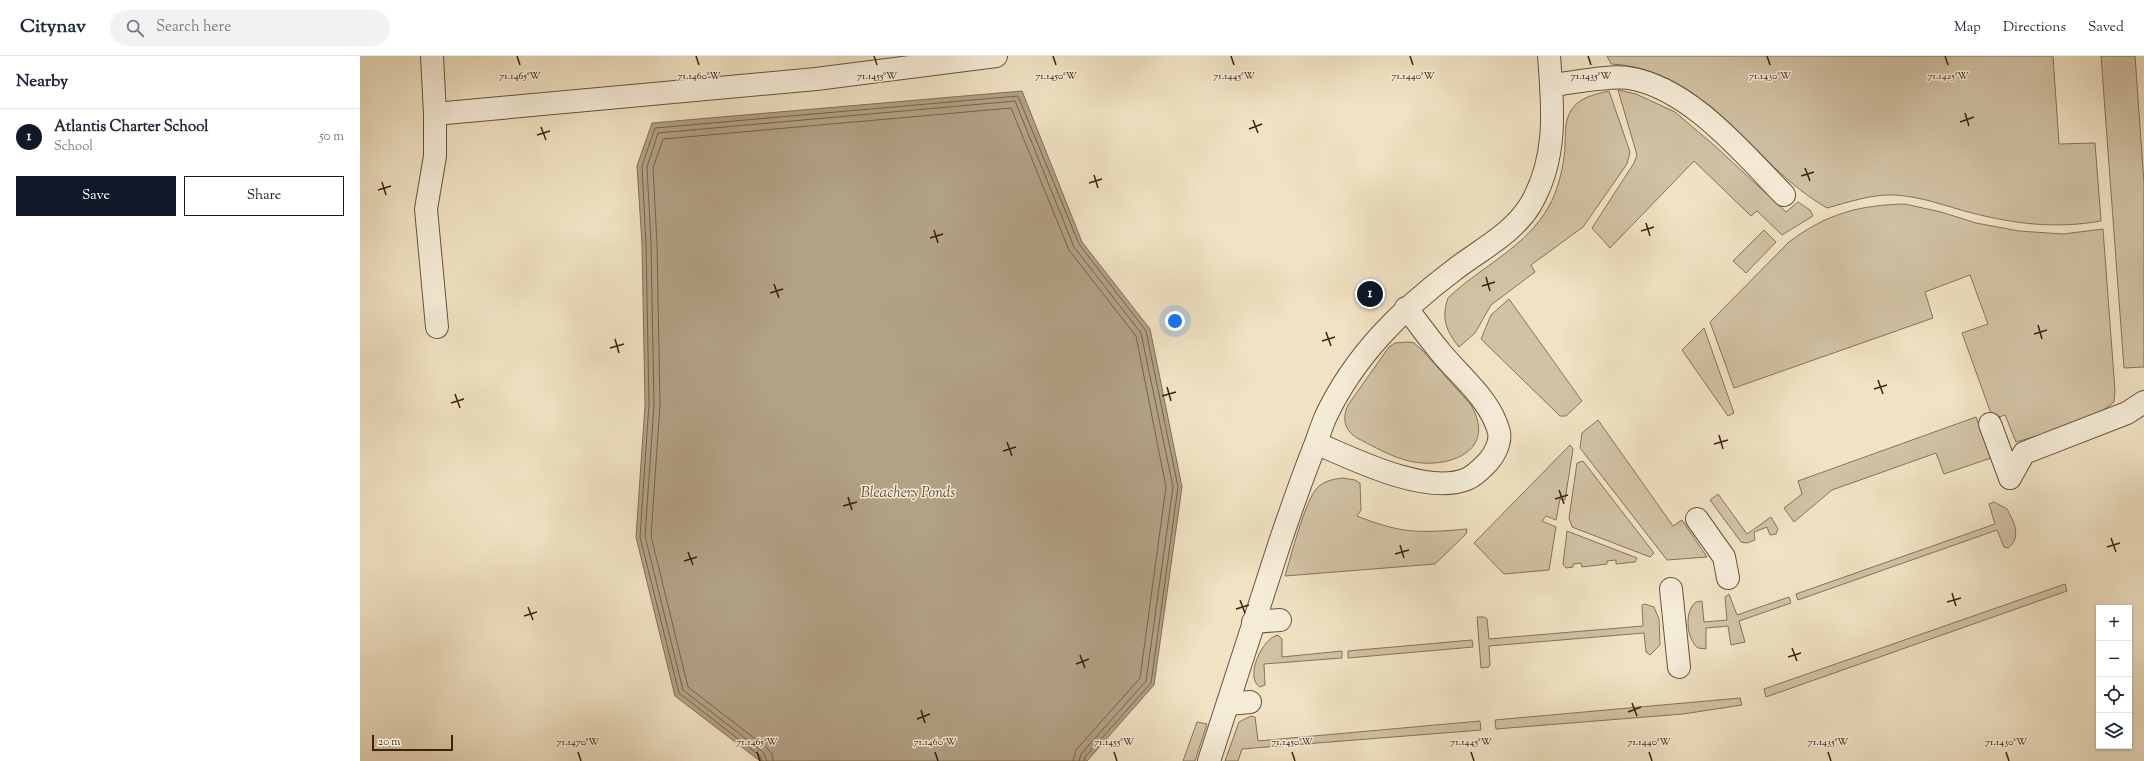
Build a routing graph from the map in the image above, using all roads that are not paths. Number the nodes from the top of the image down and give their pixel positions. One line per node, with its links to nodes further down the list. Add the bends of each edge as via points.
1 (432, 56): 5 (lane)
2 (996, 56): 5 (lane, via 816,79)
3 (1549, 56): 4 (lane)
4 (1552, 85): 6 (lane, via 1628,78 1659,87 1687,103 1721,132); 7 (lane, via 1548,160 1530,204 1518,222 1501,237 1461,264)
5 (435, 114): 8 (lane, via 435,156 426,209)
6 (1784, 194)
7 (1406, 308): 11 (lane, via 1363,355 1325,417); 11 (lane, via 1490,412 1499,433 1493,456 1478,473 1465,480 1447,483 1417,482)
8 (437, 328)
9 (2144, 402): 10 (lane, via 2127,413 2024,453 2010,478)
10 (1990, 424)
11 (1316, 443): 16 (lane, via 1304,471)
12 (1697, 519): 13 (lane, via 1724,557)
13 (1728, 578)
14 (1671, 589): 17 (lane)
15 (1280, 620): 16 (lane)
16 (1253, 622): 19 (lane)
17 (1679, 666)
18 (1250, 702): 19 (lane)
19 (1228, 704): 20 (lane)
20 (1209, 761)

